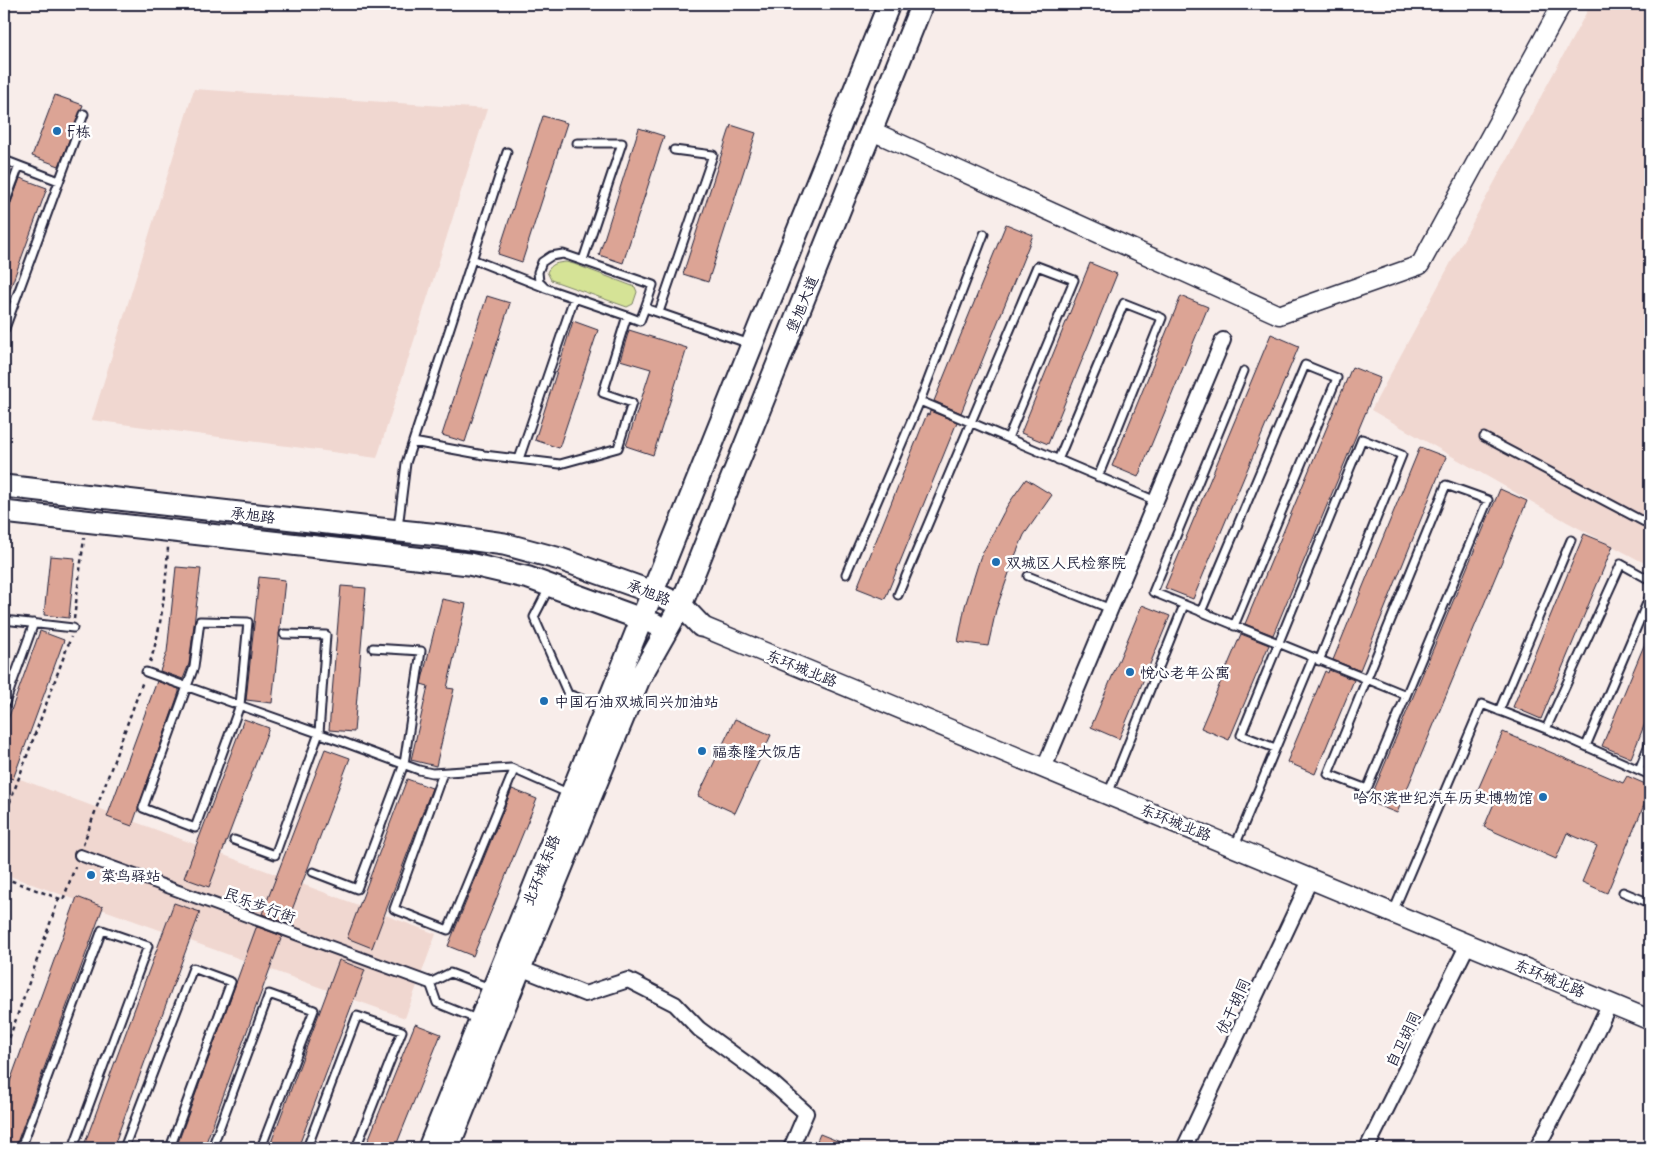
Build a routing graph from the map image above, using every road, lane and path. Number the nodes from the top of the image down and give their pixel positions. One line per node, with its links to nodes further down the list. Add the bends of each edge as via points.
1 (889, 4): 23 (main road, 堡旭大道)
2 (922, 4): 5 (main road, 堡旭大道)
3 (1562, 4): 5 (street, via 1420,265 1279,316)
4 (84, 114): 11 (lane)
5 (872, 131): 48 (main road, 堡旭大道)
6 (577, 144): 15 (lane, via 622,143)
7 (674, 150): 19 (lane, via 713,155)
8 (507, 152): 14 (lane)
9 (4, 160): 10 (lane)
10 (19, 166): 11 (lane); 12 (lane)
11 (59, 182): 21 (lane)
12 (4, 206)
13 (984, 234): 25 (lane)
14 (472, 260): 16 (lane); 29 (lane)
15 (584, 260): 16 (lane, via 563,254 542,262 539,282); 18 (lane, via 653,285)
16 (545, 288): 17 (lane)
17 (574, 298): 20 (lane); 30 (lane)
18 (645, 308): 19 (lane); 20 (lane, via 640,321)
19 (659, 312): 23 (lane)
20 (627, 316): 30 (lane, via 603,393 632,403 618,448 560,464)
21 (4, 331)
22 (1223, 340): 34 (street)
23 (752, 344): 45 (main road, 堡旭大道)
24 (1244, 371): 49 (lane, via 1153,592)
25 (920, 401): 26 (lane); 41 (lane)
26 (971, 423): 28 (lane); 28 (lane, via 1037,266 1074,280); 46 (lane)
27 (1484, 437): 37 (lane)
28 (1008, 438): 31 (lane)
29 (413, 442): 30 (lane); 39 (lane, via 406,463)
30 (519, 459)
31 (1058, 460): 32 (lane); 32 (lane, via 1124,303 1162,318)
32 (1098, 477): 34 (lane)
33 (4, 486): 39 (main road, 承旭路)
34 (1156, 501): 50 (street)
35 (4, 512): 36 (main road, 承旭路)
36 (86, 521): 38 (main road, 承旭路); 57 (path)
37 (1650, 525)
38 (170, 531): 44 (main road, 承旭路, via 460,563 504,571); 63 (path, via 156,644)
39 (398, 531): 45 (main road, 承旭路, via 504,544 560,559)
40 (1572, 540): 70 (lane)
41 (846, 574)
42 (1028, 576): 50 (lane)
43 (1650, 580): 71 (lane, via 1621,564)
44 (551, 586): 52 (main road, 承旭路); 69 (lane, via 534,617 568,694)
45 (652, 592): 48 (main road, 承旭路); 52 (main road, 北环城东路)
46 (898, 596)
47 (1650, 596): 74 (lane)
48 (681, 605): 55 (main road, 承旭路); 58 (main road, 北环城东路)
49 (1184, 605): 51 (lane); 82 (lane)
50 (1110, 609): 77 (street)
51 (1201, 612): 56 (lane); 56 (lane, via 1305,366 1337,378)
52 (641, 619): 58 (main road, 承旭路); 69 (main road, 北环城东路)
53 (4, 620): 54 (lane)
54 (34, 623): 57 (lane); 68 (lane)
55 (701, 626): 58 (main road, 承旭路); 77 (main road, 东环城北路)
56 (1234, 626): 60 (lane)
57 (73, 628): 84 (path)
58 (667, 629): 83 (main road, 北环城东路)
59 (284, 634): 72 (lane, via 326,635)
60 (1277, 644): 62 (lane); 62 (lane, via 1362,439 1402,455); 75 (lane, via 1241,735)
61 (373, 648): 76 (lane, via 421,651)
62 (1316, 659): 64 (lane); 75 (lane)
63 (146, 672): 65 (lane); 87 (path)
64 (1367, 680): 66 (lane); 66 (lane, via 1328,774 1368,789); 66 (lane, via 1446,485 1488,500)
65 (186, 686): 67 (lane); 67 (lane, via 194,668 200,621 248,622); 67 (lane, via 143,808 195,828)
66 (1406, 695)
67 (240, 705): 72 (lane)
68 (4, 706)
69 (606, 708): 83 (main road, 北环城东路)
70 (1500, 711): 71 (lane); 94 (lane, via 1482,704)
71 (1546, 729): 74 (lane)
72 (319, 733): 76 (lane); 85 (lane, via 275,855)
73 (1650, 742): 79 (lane)
74 (1586, 746): 79 (lane)
75 (1275, 748): 86 (lane)
76 (404, 764): 80 (lane); 88 (lane, via 357,889)
77 (1044, 768): 82 (main road, 东环城北路)
78 (514, 770): 80 (lane, via 500,768); 80 (lane, via 448,930 394,909); 83 (lane)
79 (1639, 770): 81 (lane)
80 (443, 773)
81 (1650, 775)
82 (1108, 794): 86 (main road, 东环城北路)
83 (580, 798): 96 (main road, 北环城东路); 98 (main road, 北环城东路)
84 (4, 818)
85 (234, 840)
86 (1235, 847): 90 (main road, 东环城北路)
87 (80, 855): 92 (path, via 63,900); 97 (street, 民乐步行街)
88 (313, 872)
89 (4, 878): 92 (path)
90 (1311, 878): 94 (main road, 东环城北路); 114 (street, 优干胡同)
91 (1623, 892): 93 (lane)
92 (59, 898): 102 (path)
93 (1650, 903)
94 (1393, 912): 95 (main road, 东环城北路)
95 (1468, 944): 99 (main road, 东环城北路); 115 (street, 自卫胡同)
96 (520, 968): 112 (main road, 北环城东路); 113 (street, via 585,994 628,980 675,1004 699,1029 770,1081 806,1113)
97 (430, 983): 98 (lane, via 450,973); 100 (lane, via 437,1003)
98 (493, 989): 100 (main road, 北环城东路)
99 (1610, 1003): 101 (main road, 东环城北路); 116 (street)
100 (480, 1020): 111 (main road, 北环城东路)
101 (1650, 1020)
102 (4, 1053)
103 (21, 1148): 104 (lane, via 102,930 148,946)
104 (73, 1148)
105 (124, 1148): 106 (lane, via 193,968 231,982)
106 (170, 1148)
107 (212, 1148): 108 (lane, via 268,994 314,1010)
108 (261, 1148)
109 (308, 1148): 110 (lane, via 357,1016 402,1031)
110 (356, 1148)
111 (429, 1148)
112 (448, 1148)
113 (791, 1148)
114 (1184, 1148)
115 (1367, 1148)
116 (1537, 1148)

